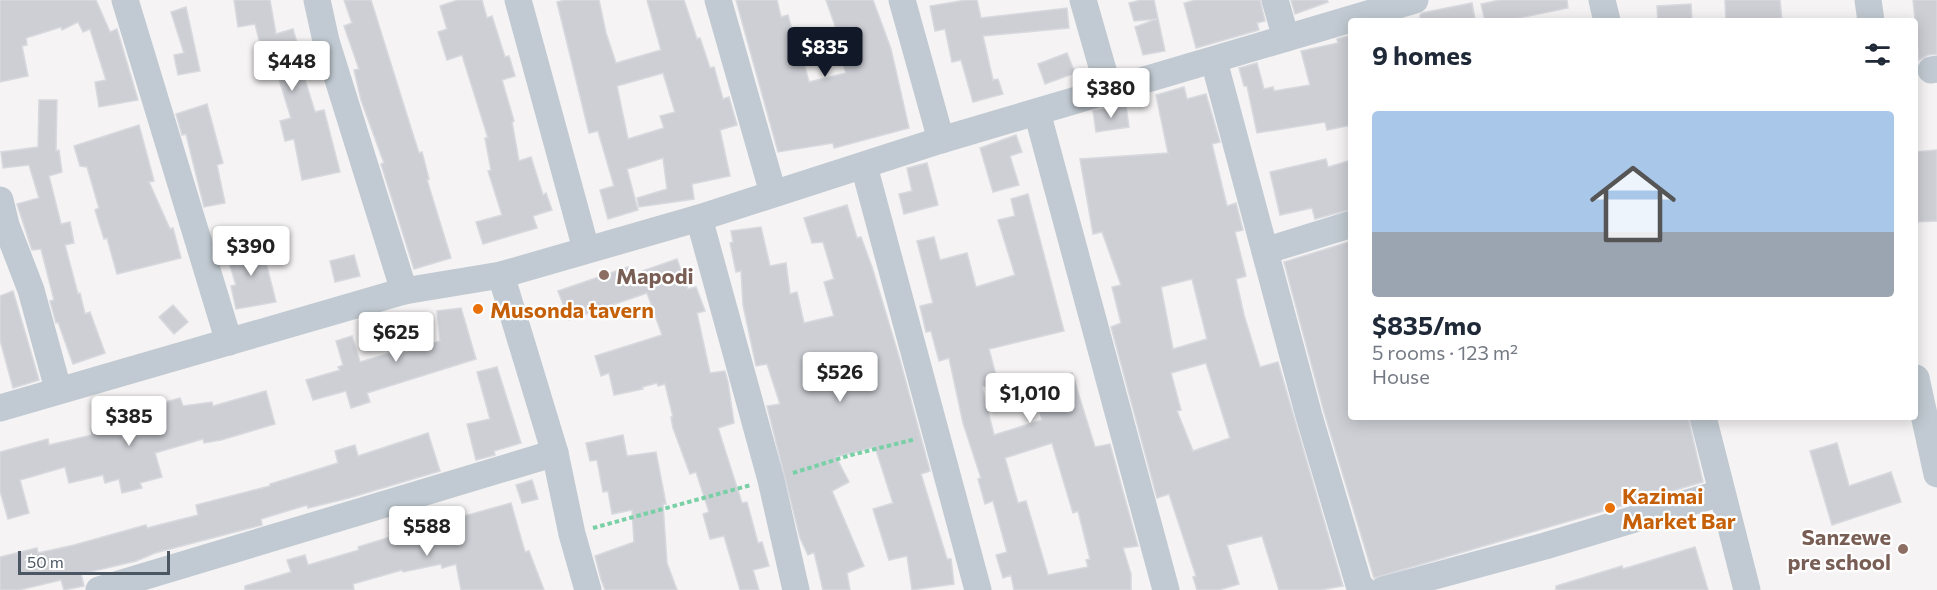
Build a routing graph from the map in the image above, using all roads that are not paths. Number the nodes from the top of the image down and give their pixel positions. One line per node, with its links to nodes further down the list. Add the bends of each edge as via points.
1 (125, 0): 29 (street)
2 (317, 0): 28 (street)
3 (518, 0): 25 (street)
4 (718, 0): 21 (street)
5 (902, 0): 19 (street)
6 (1083, 0): 17 (street)
7 (1275, 0): 15 (street)
8 (1415, 0): 11 (street)
9 (1602, 0): 12 (street)
10 (1868, 0): 13 (street)
11 (1354, 18)
12 (1606, 18)
13 (1871, 18)
14 (1348, 20): 15 (street)
15 (1286, 38): 16 (street)
16 (1215, 61): 17 (street); 26 (street)
17 (1109, 91): 18 (street)
18 (1037, 112): 19 (street); 41 (street)
19 (941, 140): 20 (street)
20 (864, 166): 21 (street); 40 (street)
21 (773, 193): 23 (street)
22 (0, 200): 31 (street, via 31,290)
23 (699, 218): 25 (street); 39 (street, via 771,480)
24 (1348, 225): 26 (street)
25 (586, 249): 27 (street)
26 (1265, 251): 42 (street, via 1309,416 1359,585)
27 (501, 275): 28 (street); 34 (street)
28 (404, 291): 29 (street)
29 (229, 342): 31 (street)
30 (1918, 387): 35 (street)
31 (58, 389): 32 (street)
32 (0, 408)
33 (1704, 420): 36 (street)
34 (555, 453): 37 (street); 38 (street)
35 (1937, 474)
36 (1721, 493): 43 (street); 44 (street)
37 (99, 590)
38 (588, 590)
39 (796, 590)
40 (978, 590)
41 (1166, 590)
42 (1364, 590)
43 (1383, 590)
44 (1747, 590)

